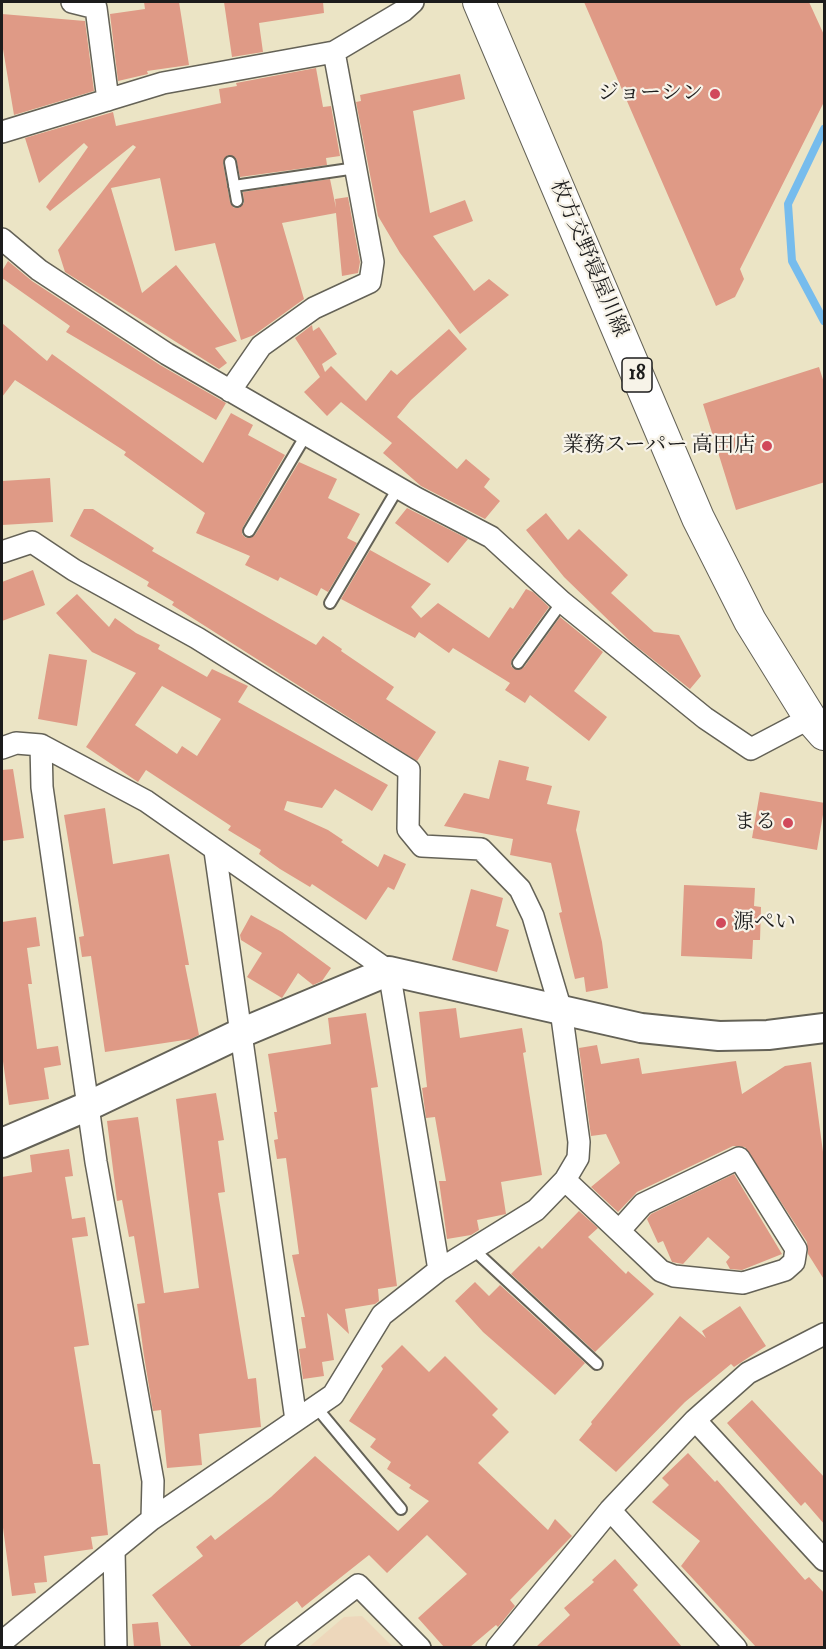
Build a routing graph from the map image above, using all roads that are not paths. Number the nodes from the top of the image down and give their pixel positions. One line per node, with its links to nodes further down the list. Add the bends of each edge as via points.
1 (72, 2): 5 (street, via 96,8)
2 (413, 2): 4 (street, via 403,12)
3 (479, 2): 20 (main road, 枚方交野寝屋川線 / 18, via 698,518 750,621)
4 (333, 52): 5 (street, via 163,83); 8 (street)
5 (108, 100): 6 (street)
6 (2, 132)
7 (230, 162): 9 (lane)
8 (356, 168): 9 (lane); 12 (street, via 373,262 370,282 314,308 261,346)
9 (234, 186): 10 (lane)
10 (237, 201)
11 (2, 239): 12 (street, via 39,270)
12 (230, 391): 13 (street)
13 (306, 435): 14 (street); 15 (lane)
14 (398, 488): 17 (street, via 491,537); 18 (lane)
15 (249, 531)
16 (2, 552): 25 (street, via 32,542 74,570 197,638 409,770 408,829 422,846 481,849 520,889 533,916)
17 (562, 602): 19 (lane); 20 (street, via 705,718 751,749)
18 (330, 603)
19 (518, 663)
20 (817, 726)
21 (41, 745): 22 (street, via 16,743); 23 (street, via 146,801); 28 (street, via 42,787)
22 (2, 748)
23 (215, 851): 24 (street); 26 (street)
24 (389, 971): 25 (street); 26 (street); 33 (street)
25 (561, 1010): 27 (street, via 641,1028 718,1036); 30 (street, via 579,1142 578,1158)
26 (241, 1033): 28 (street); 37 (street)
27 (824, 1033)
28 (88, 1106): 29 (street); 41 (street, via 153,1481)
29 (2, 1143)
30 (564, 1180): 31 (street); 32 (street, via 536,1210)
31 (619, 1231): 31 (street, via 661,1271 674,1276 743,1283 785,1270 794,1262 796,1249 740,1158 643,1204)
32 (474, 1250): 33 (street); 35 (lane)
33 (439, 1270): 36 (street, via 382,1316 333,1395)
34 (820, 1343): 38 (street, via 748,1373)
35 (597, 1364)
36 (316, 1407): 37 (street); 39 (lane)
37 (296, 1420): 41 (street)
38 (695, 1420): 40 (street); 43 (street)
39 (400, 1509)
40 (610, 1510): 48 (street); 49 (street)
41 (152, 1519): 42 (street)
42 (114, 1550): 44 (street); 45 (street)
43 (825, 1560)
44 (3, 1639)
45 (116, 1647)
46 (276, 1647): 47 (street, via 358,1585)
47 (420, 1647)
48 (497, 1647)
49 (736, 1647)

